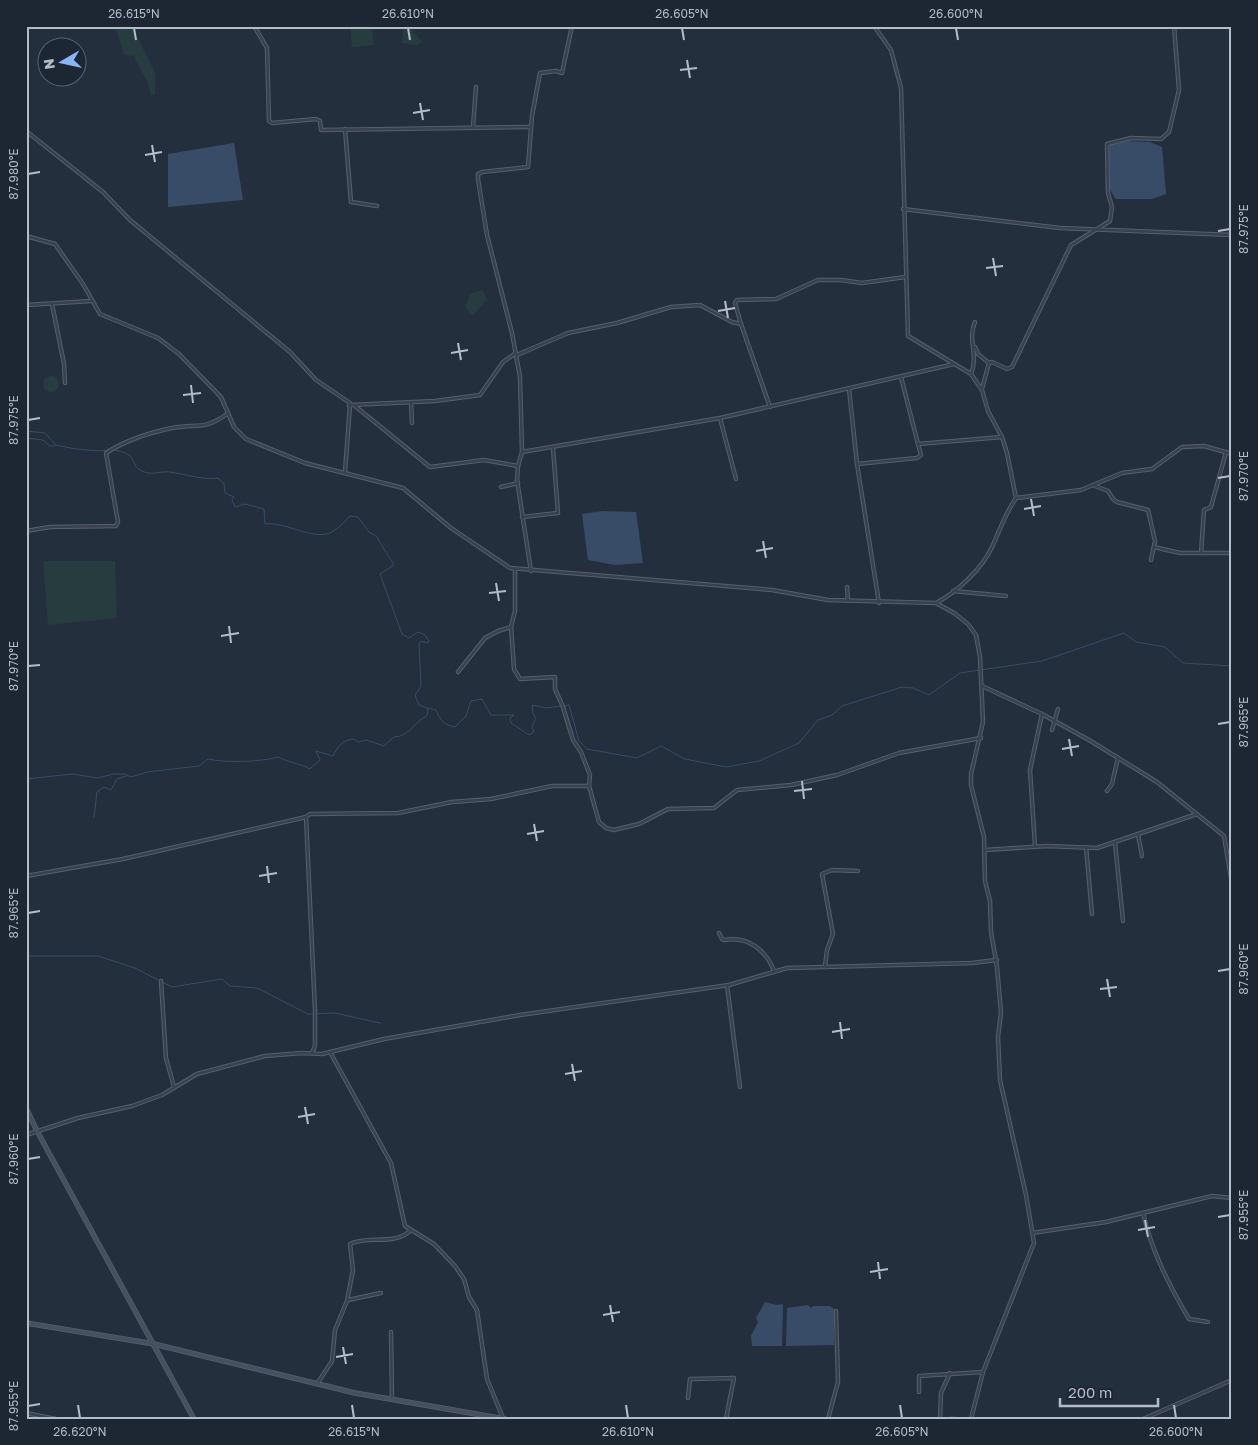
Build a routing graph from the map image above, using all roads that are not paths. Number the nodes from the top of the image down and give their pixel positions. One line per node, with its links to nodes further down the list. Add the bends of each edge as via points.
1 (254, 26): 8 (street, via 266,48 269,120 272,123 316,118 320,121 321,130)
2 (572, 26): 7 (street, via 562,73 545,71 537,79)
3 (874, 26): 11 (street, via 891,50 901,88)
4 (1174, 26): 12 (street, via 1179,90 1169,132 1161,139 1131,138 1107,144 1112,214 1110,221)
5 (476, 87): 6 (street)
6 (473, 127): 7 (street); 8 (street)
7 (531, 127): 24 (street, via 528,167 478,174 487,235)
8 (345, 129): 10 (street, via 351,202)
9 (26, 131): 34 (street, via 103,192 130,220 290,352 316,380 350,403)
10 (377, 206)
11 (903, 209): 12 (street); 15 (street)
12 (1097, 230): 13 (street); 25 (street, via 1071,245 1012,366 1006,369)
13 (1232, 235)
14 (26, 236): 16 (street, via 55,244)
15 (904, 277): 20 (street, via 862,284 818,280 776,300 737,300); 26 (street, via 908,336)
16 (92, 302): 17 (street); 36 (street, via 105,317 158,338 179,354 221,397)
17 (52, 304): 18 (street); 29 (street)
18 (26, 305)
19 (975, 322): 22 (street)
20 (741, 324): 24 (street, via 700,305 671,307 568,333); 35 (street)
21 (970, 324): 22 (street)
22 (972, 327): 23 (street)
23 (972, 341): 25 (street, via 978,354); 27 (street, via 976,357)
24 (517, 354): 32 (street, via 503,362 480,395); 42 (street)
25 (989, 363): 31 (street)
26 (955, 364): 27 (street); 28 (street)
27 (970, 374): 31 (street)
28 (900, 377): 30 (street); 40 (street)
29 (65, 383)
30 (849, 389): 35 (street); 45 (street)
31 (982, 390): 39 (street, via 988,411)
32 (411, 402): 33 (street); 38 (street)
33 (354, 405): 34 (street); 46 (street, via 430,467 484,460)
34 (349, 406): 47 (street)
35 (770, 407): 37 (street)
36 (227, 414): 47 (street, via 246,439 305,463); 54 (street, via 206,426 148,433 121,443 106,454 118,522 116,526 50,527)
37 (720, 418): 41 (street); 48 (street)
38 (412, 423)
39 (1002, 436): 40 (street); 52 (street)
40 (918, 444): 45 (street, via 921,455 917,458)
41 (553, 448): 42 (street); 53 (street, via 558,513)
42 (522, 452): 46 (street)
43 (1226, 452): 44 (street); 50 (street, via 1204,446 1182,447 1152,469 1122,473); 56 (street, via 1211,507 1204,510)
44 (1232, 454)
45 (857, 464): 65 (street)
46 (518, 466): 49 (street)
47 (345, 472): 59 (street, via 403,488 451,528)
48 (736, 478)
49 (518, 483): 51 (street); 53 (street)
50 (1095, 486): 52 (street); 55 (street, via 1108,491 1117,502 1148,510)
51 (500, 487)
52 (1016, 498): 62 (street, via 1006,512 985,560)
53 (522, 517): 60 (street)
54 (26, 531)
55 (1154, 547): 56 (street, via 1180,553); 58 (street)
56 (1201, 553): 57 (street)
57 (1232, 553)
58 (1151, 560)
59 (515, 569): 60 (street); 67 (street, via 515,611)
60 (531, 571): 64 (street, via 772,590)
61 (847, 587): 64 (street)
62 (952, 591): 63 (street); 66 (street)
63 (1006, 596)
64 (848, 601): 65 (street)
65 (879, 603): 66 (street)
66 (936, 603): 69 (street, via 959,617 976,636)
67 (511, 628): 68 (street, via 485,638); 76 (street, via 517,676 522,679 555,677 555,689 573,740 582,752 590,774)
68 (458, 672)
69 (982, 686): 71 (street); 74 (street)
70 (1058, 709): 72 (street)
71 (1042, 714): 72 (street); 82 (street, via 1030,770)
72 (1054, 721): 73 (street); 75 (street)
73 (1052, 730)
74 (981, 738): 76 (street, via 899,753 837,775 791,785 737,790 714,808 668,809 639,824 614,830 600,822); 84 (street, via 971,785)
75 (1118, 758): 77 (street, via 1112,784); 78 (street)
76 (589, 786): 79 (street, via 552,786 398,813)
77 (1107, 791)
78 (1197, 814): 80 (street); 88 (street, via 1224,836)
79 (306, 817): 87 (street, via 123,859); 98 (street, via 315,1013)
80 (1138, 834): 81 (street); 85 (street)
81 (1115, 843): 83 (street); 90 (street)
82 (1034, 846): 83 (street); 84 (street)
83 (1086, 847): 89 (street)
84 (985, 850): 92 (street, via 985,882)
85 (1142, 856)
86 (858, 871): 93 (street, via 832,870 822,874 833,934)
87 (26, 876)
88 (1232, 883)
89 (1092, 914)
90 (1124, 922)
91 (719, 933): 94 (street, via 725,940 749,941 768,957)
92 (996, 960): 93 (street); 107 (street, via 1001,1013 998,1037 1000,1080)
93 (825, 967): 94 (street)
94 (774, 971): 96 (street)
95 (162, 982): 99 (street, via 166,1058)
96 (728, 985): 97 (street, via 500,1019); 100 (street)
97 (330, 1052): 98 (street); 106 (street, via 391,1163 405,1226)
98 (312, 1053): 99 (street, via 234,1062 197,1074)
99 (174, 1087): 102 (street, via 132,1106)
100 (740, 1087)
101 (26, 1108): 102 (street)
102 (37, 1131): 103 (street); 114 (street)
103 (26, 1135)
104 (1232, 1198): 105 (street, via 1212,1196)
105 (1143, 1213): 107 (street, via 1084,1227); 111 (street, via 1163,1274 1188,1319)
106 (410, 1231): 109 (street, via 405,1236 385,1241 366,1240 350,1244 353,1270); 126 (street, via 434,1244 464,1280 469,1298 477,1310 487,1379)
107 (1032, 1233): 115 (street, via 1034,1243 1031,1252)
108 (380, 1293): 109 (street)
109 (347, 1301): 118 (street, via 335,1330 332,1361)
110 (836, 1311): 128 (street, via 838,1382)
111 (1208, 1322)
112 (26, 1323): 114 (street)
113 (391, 1332): 121 (street)
114 (154, 1344): 118 (street); 125 (street)
115 (983, 1372): 116 (street); 132 (street)
116 (950, 1373): 119 (street, via 919,1376); 129 (street, via 941,1393)
117 (1232, 1380): 133 (street)
118 (317, 1384): 121 (street)
119 (919, 1392)
120 (688, 1398): 127 (street, via 690,1379 734,1378)
121 (392, 1399): 123 (street)
122 (27, 1414): 124 (street)
123 (476, 1416): 126 (street)
124 (56, 1419)
125 (194, 1419)
126 (504, 1419)
127 (726, 1419)
128 (828, 1419)
129 (940, 1419)
130 (950, 1419): 131 (street)
131 (955, 1419)
132 (971, 1419)
133 (1143, 1419)

